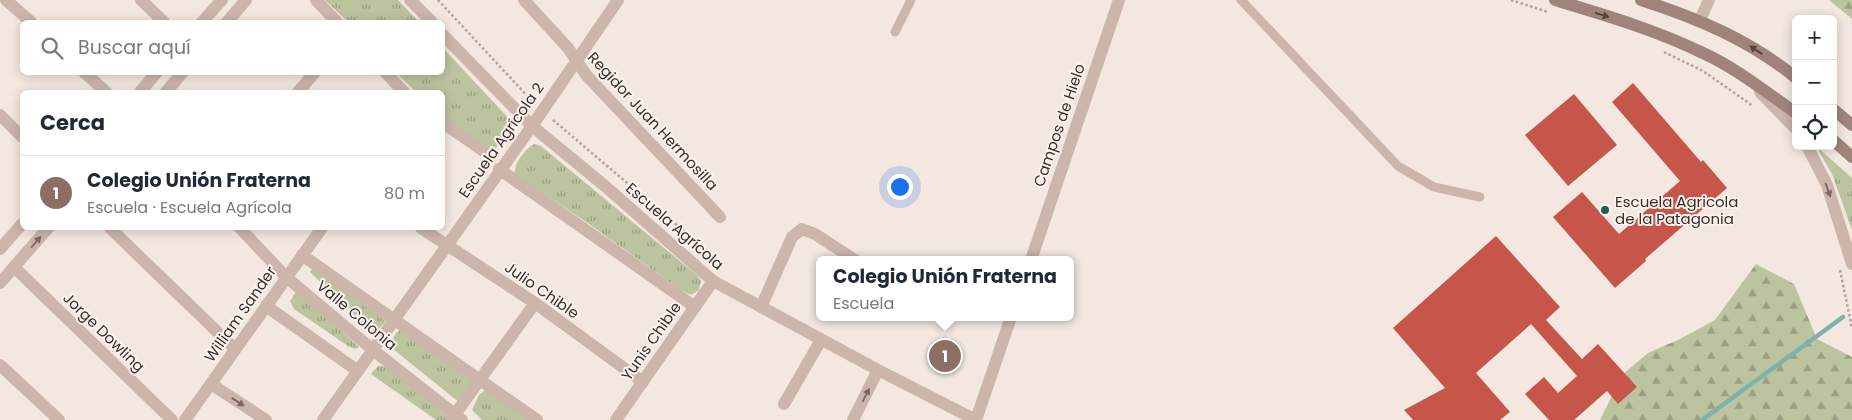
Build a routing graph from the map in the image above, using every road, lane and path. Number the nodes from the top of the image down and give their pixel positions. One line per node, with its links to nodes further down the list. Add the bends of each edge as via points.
1 (6, 0): 18 (street)
2 (141, 0): 19 (street)
3 (222, 0): 20 (street)
4 (246, 0): 21 (street)
5 (316, 0): 22 (street)
6 (410, 0): 23 (street)
7 (438, 0): 43 (path)
8 (524, 0): 28 (street, Regidor Juan Hermosilla, via 568,48)
9 (618, 0): 28 (street, Escuela Agrícola 2)
10 (911, 0): 25 (lane)
11 (1118, 0): 69 (street, Campos de Hielo)
12 (1241, 0): 56 (lane, via 1398,166 1434,187)
13 (1511, 0): 17 (path)
14 (1555, 0): 35 (main road, one-way to 35, via 1666,36 1704,53)
15 (1641, 0): 24 (main road)
16 (1710, 0): 24 (street)
17 (1551, 13)
18 (29, 20)
19 (162, 20)
20 (204, 20)
21 (229, 20)
22 (336, 20)
23 (430, 20)
24 (1700, 20): 34 (main road, one-way to 24, via 1752,47)
25 (895, 32)
26 (445, 37): 49 (street, Escuela Agrícola)
27 (1661, 50): 41 (path, via 1703,71)
28 (575, 61): 43 (street, Escuela Agrícola 2); 57 (street, Regidor Juan Hermosilla)
29 (87, 75): 36 (street)
30 (155, 75): 37 (street)
31 (180, 75): 38 (street)
32 (312, 75): 39 (street)
33 (389, 75): 40 (street)
34 (1792, 75)
35 (1746, 78): 42 (main road); 47 (street)
36 (104, 90)
37 (142, 90)
38 (168, 90)
39 (300, 90)
40 (402, 90)
41 (1757, 109)
42 (1792, 110)
43 (541, 111): 49 (street, Escuela Agrícola 2); 67 (path)
44 (1837, 112): 48 (main road)
45 (0, 115): 50 (street)
46 (445, 124): 53 (street)
47 (1792, 125)
48 (1852, 125)
49 (532, 126): 55 (street, Escuela Agrícola 2); 74 (street, Escuela Agrícola)
50 (20, 135)
51 (1837, 144): 54 (main road)
52 (1809, 150): 71 (street, one-way to 71, via 1827,185)
53 (484, 152)
54 (1852, 157)
55 (499, 169): 64 (street, Escuela Agrícola 2); 78 (street)
56 (1480, 196)
57 (720, 217)
58 (20, 226): 65 (street)
59 (46, 230): 72 (street, one-way to 59)
60 (112, 230): 84 (street)
61 (242, 230): 73 (street, Valle Colonia)
62 (321, 230): 66 (street, William Sander)
63 (424, 230): 64 (street, Julio Chible)
64 (447, 246): 76 (street, Julio Chible); 80 (street, Escuela Agrícola 2)
65 (0, 249)
66 (302, 255): 73 (street, William Sander); 80 (street, Valle Colonia)
67 (712, 255)
68 (849, 256): 79 (street, via 802,229 792,237)
69 (1032, 256)
70 (1838, 261): 82 (path)
71 (1852, 264)
72 (14, 267): 75 (street); 95 (street, Jorge Dowling)
73 (286, 278): 77 (street, William Sander); 85 (street, Valle Colonia)
74 (713, 281): 78 (street, Yunis Chible); 79 (street, Escuela Agrícola)
75 (0, 283)
76 (535, 303): 89 (street); 90 (street, Julio Chible)
77 (266, 306): 84 (street, William Sander); 88 (street)
78 (695, 307): 90 (street, Yunis Chible)
79 (761, 307): 83 (street, Escuela Agrícola)
80 (394, 320): 85 (street, Escuela Agrícola 2); 89 (street, Valle Colonia)
81 (1010, 321): 102 (street)
82 (1852, 328)
83 (821, 340): 87 (street, Escuela Agrícola); 92 (street)
84 (235, 349): 91 (street, William Sander)
85 (373, 350): 88 (street, Escuela Agrícola 2); 93 (street, Valle Colonia)
86 (0, 365): 94 (street)
87 (878, 370): 101 (street, one-way to 87); 102 (street, Escuela Agrícola)
88 (358, 371): 98 (street, Escuela Agrícola 2)
89 (479, 380): 93 (street); 99 (street, Valle Colonia)
90 (643, 382): 100 (street, Yunis Chible)
91 (211, 384): 96 (street, William Sander); 97 (street, one-way to 97)
92 (784, 404)
93 (456, 418)
94 (59, 420)
95 (172, 420)
96 (185, 420)
97 (266, 420)
98 (323, 420)
99 (537, 420)
100 (616, 420)
101 (853, 420)
102 (976, 420)

